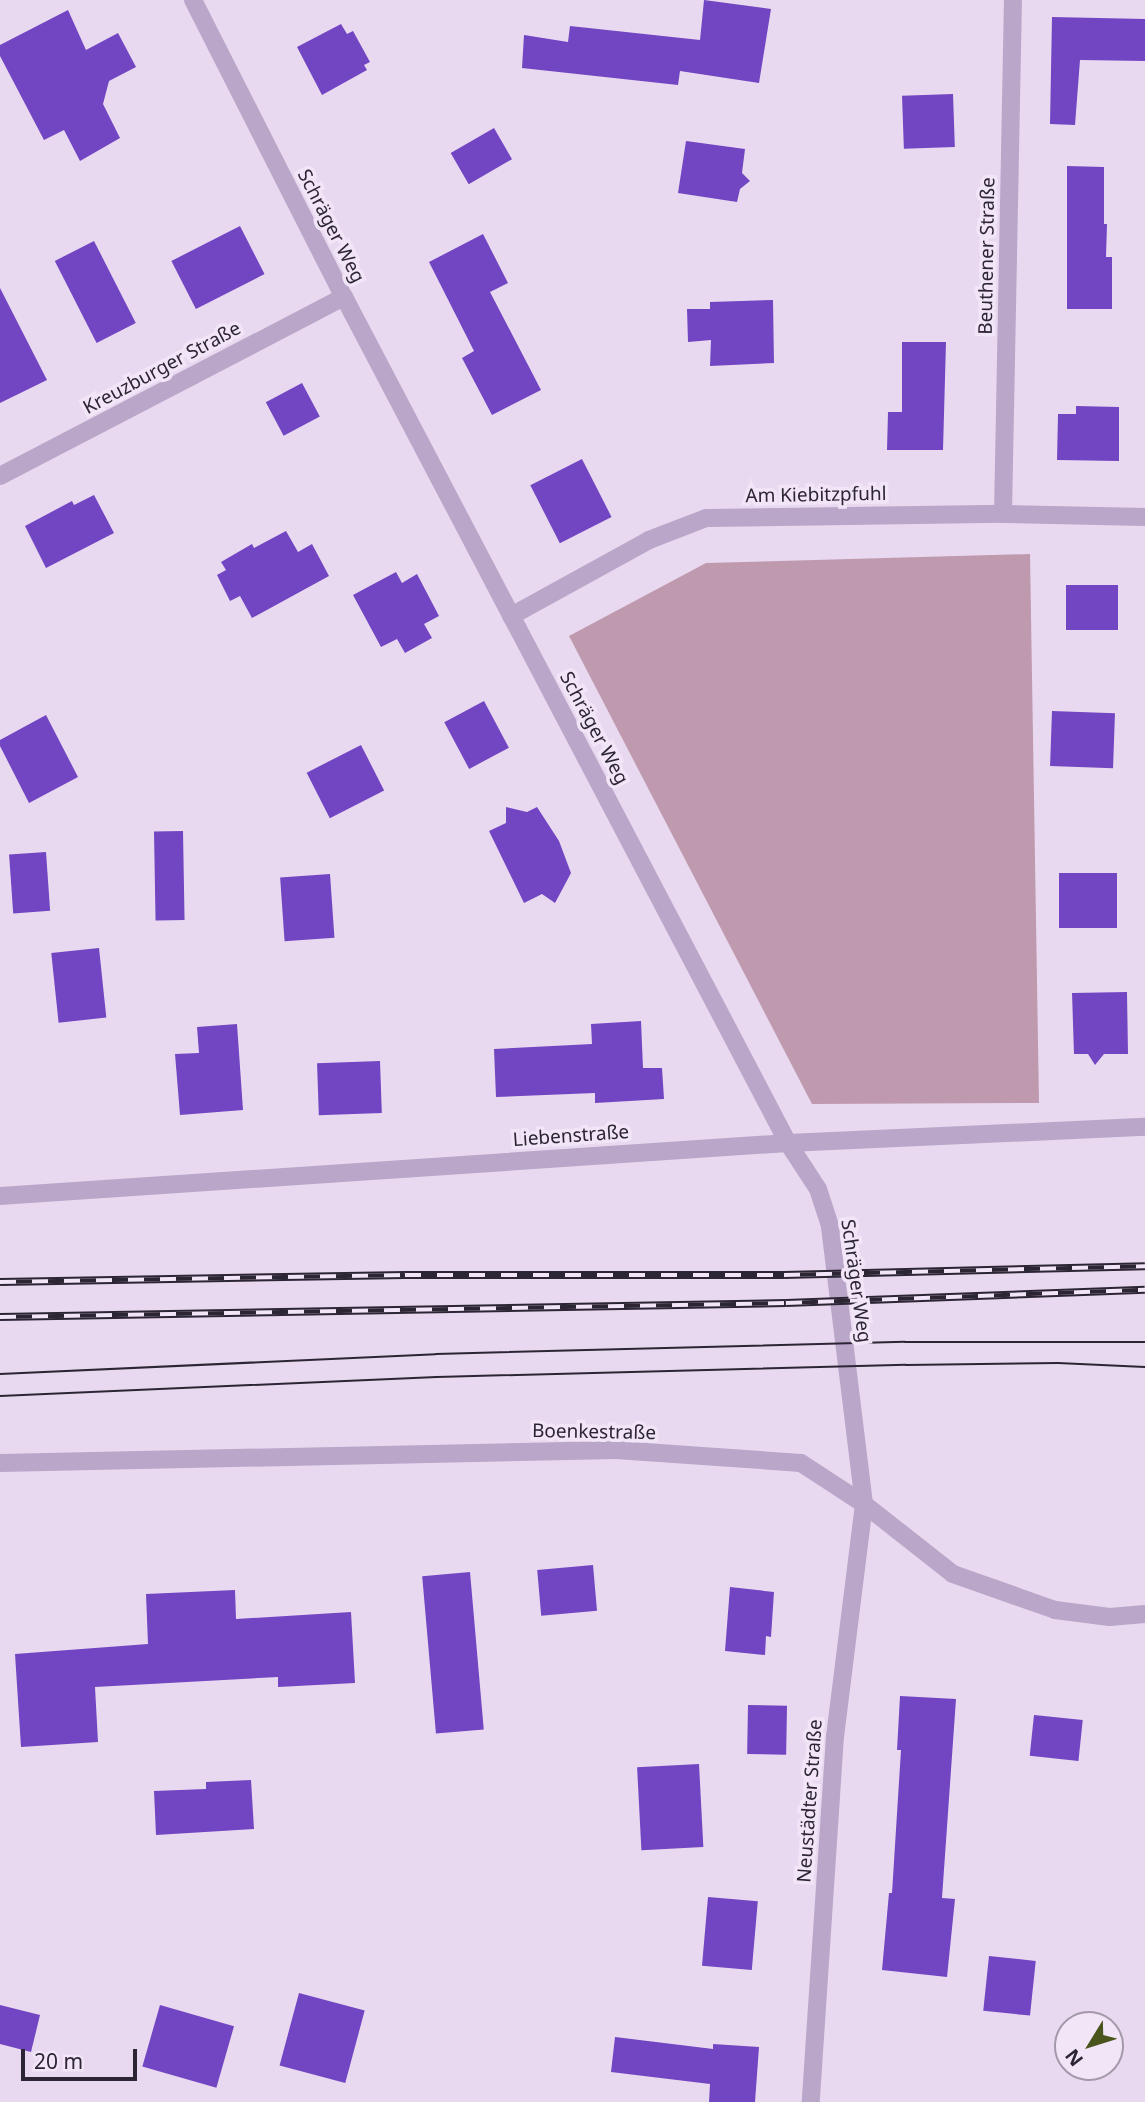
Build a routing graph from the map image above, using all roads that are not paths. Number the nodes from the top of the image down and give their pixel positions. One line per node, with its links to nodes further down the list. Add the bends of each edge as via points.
1 (193, 0): 3 (street, Schräger Weg)
2 (1013, 0): 5 (street, Beuthener Straße)
3 (344, 297): 4 (street, Kreuzburger Straße); 7 (street, Schräger Weg)
4 (0, 476)
5 (1003, 514): 6 (street, Am Kiebitzpfuhl); 7 (street, Am Kiebitzpfuhl, via 706,518 649,540)
6 (1145, 517)
7 (511, 616): 9 (street, Schräger Weg)
8 (1145, 1127): 9 (street, Liebenstraße)
9 (788, 1143): 10 (street, Liebenstraße); 12 (street, Schräger Weg, via 818,1189 830,1227)
10 (0, 1196)
11 (0, 1463): 12 (street, Boenkestraße, via 615,1450 801,1463)
12 (864, 1504): 13 (street, Boenkestraße, via 953,1574 1055,1610 1110,1617); 14 (street, Neustädter Straße, via 835,1736)
13 (1145, 1614)
14 (811, 2102)

